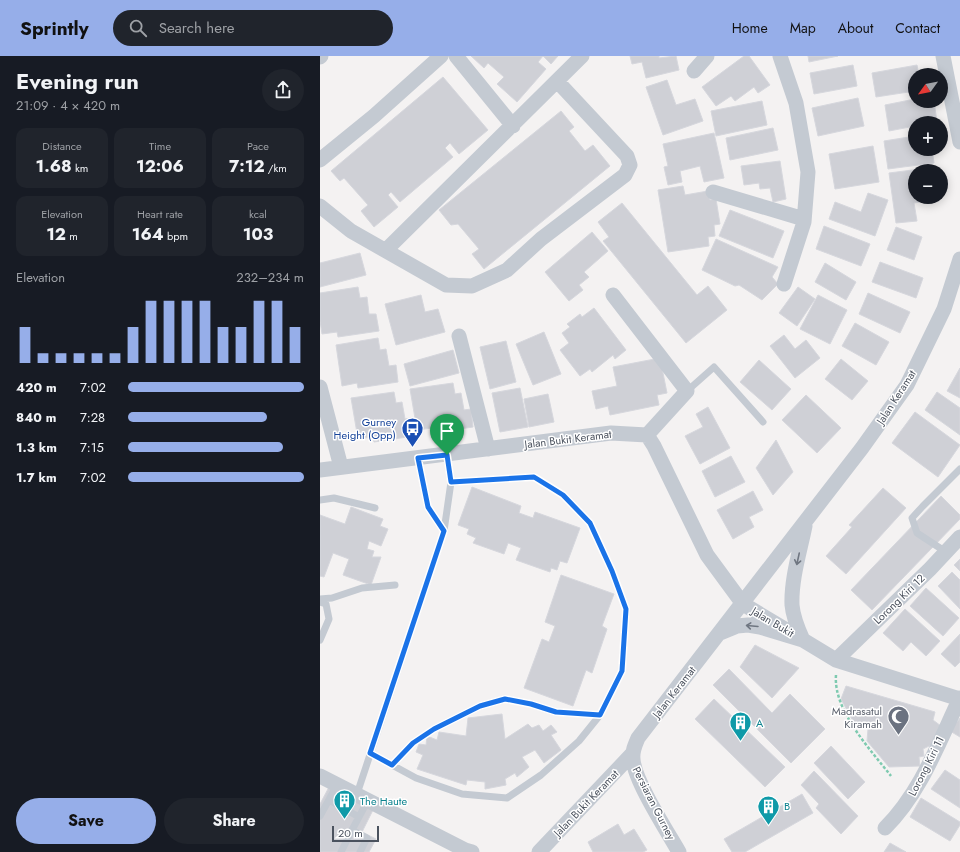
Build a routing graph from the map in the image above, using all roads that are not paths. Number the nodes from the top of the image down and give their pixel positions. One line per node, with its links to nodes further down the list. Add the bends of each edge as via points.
1 (441, 56): 11 (street, via 374,116)
2 (456, 56): 9 (street)
3 (582, 56): 8 (street)
4 (707, 56): 7 (street)
5 (780, 56): 14 (street, via 796,104 808,172)
6 (943, 56): 10 (street)
7 (694, 71)
8 (557, 81): 9 (street); 15 (street, via 627,156 630,165 625,175 541,239 507,270 472,286 446,285)
9 (513, 126): 15 (street)
10 (960, 142)
11 (322, 154)
12 (713, 192): 14 (street)
13 (320, 206): 15 (street, via 351,231)
14 (804, 219): 17 (street)
15 (386, 250)
16 (960, 259): 33 (street, Jalan Keramat, via 944,309 907,385)
17 (784, 284)
18 (614, 295): 21 (street)
19 (459, 336): 24 (street)
20 (320, 387): 27 (street)
21 (687, 391): 22 (lane, via 714,367); 23 (street)
22 (763, 422)
23 (647, 435): 24 (street, Jalan Bukit Keramat, via 611,433); 40 (street, via 708,556)
24 (488, 449): 25 (street, Jalan Bukit Keramat)
25 (447, 455): 26 (street, Jalan Bukit Keramat); 30 (lane)
26 (418, 458): 27 (street, Jalan Bukit Keramat); 34 (lane, via 428,507)
27 (341, 467): 29 (street, Jalan Bukit Keramat)
28 (960, 469): 36 (lane, via 912,518 917,532)
29 (320, 470)
30 (451, 482): 34 (lane); 46 (lane, via 534,477 563,495 590,523 626,609 622,671)
31 (320, 500): 32 (lane, via 334,498)
32 (375, 508)
33 (806, 521): 40 (street, Jalan Keramat); 43 (street, Jalan Keramat, one-way to 43, via 792,605)
34 (444, 531): 47 (lane)
35 (960, 537): 36 (street, Lorong Kiri 12)
36 (946, 552): 44 (street, Lorong Kiri 12)
37 (395, 585): 38 (lane, via 362,588 332,598)
38 (320, 599)
39 (320, 602): 42 (lane, via 326,604 329,619)
40 (743, 604): 41 (street, Jalan Keramat); 43 (street, Jalan Bukit)
41 (720, 633): 43 (street, one-way to 41, via 748,625); 48 (street, Jalan Keramat, via 638,738)
42 (320, 640)
43 (803, 640): 44 (street)
44 (836, 660): 45 (street)
45 (960, 699): 56 (street, Lorong Kiri 11, via 910,799)
46 (600, 715): 49 (lane, via 556,712 505,699 480,706 434,729 413,743); 49 (lane, via 579,741 541,775 507,798 462,794 416,778)
47 (370, 753): 49 (lane); 52 (lane)
48 (633, 754): 61 (street, Jalan Bukit Keramat); 62 (street, Persiaran Gurney, via 635,768 642,784)
49 (392, 765)
50 (320, 776): 51 (street)
51 (337, 785): 52 (street); 53 (lane)
52 (362, 797): 55 (lane); 60 (street)
53 (329, 800): 54 (lane); 55 (lane)
54 (320, 816)
55 (359, 817): 57 (lane)
56 (885, 828)
57 (352, 830): 58 (lane); 59 (lane, via 367,838)
58 (340, 852)
59 (360, 852)
60 (472, 852)
61 (538, 852)
62 (679, 852)

